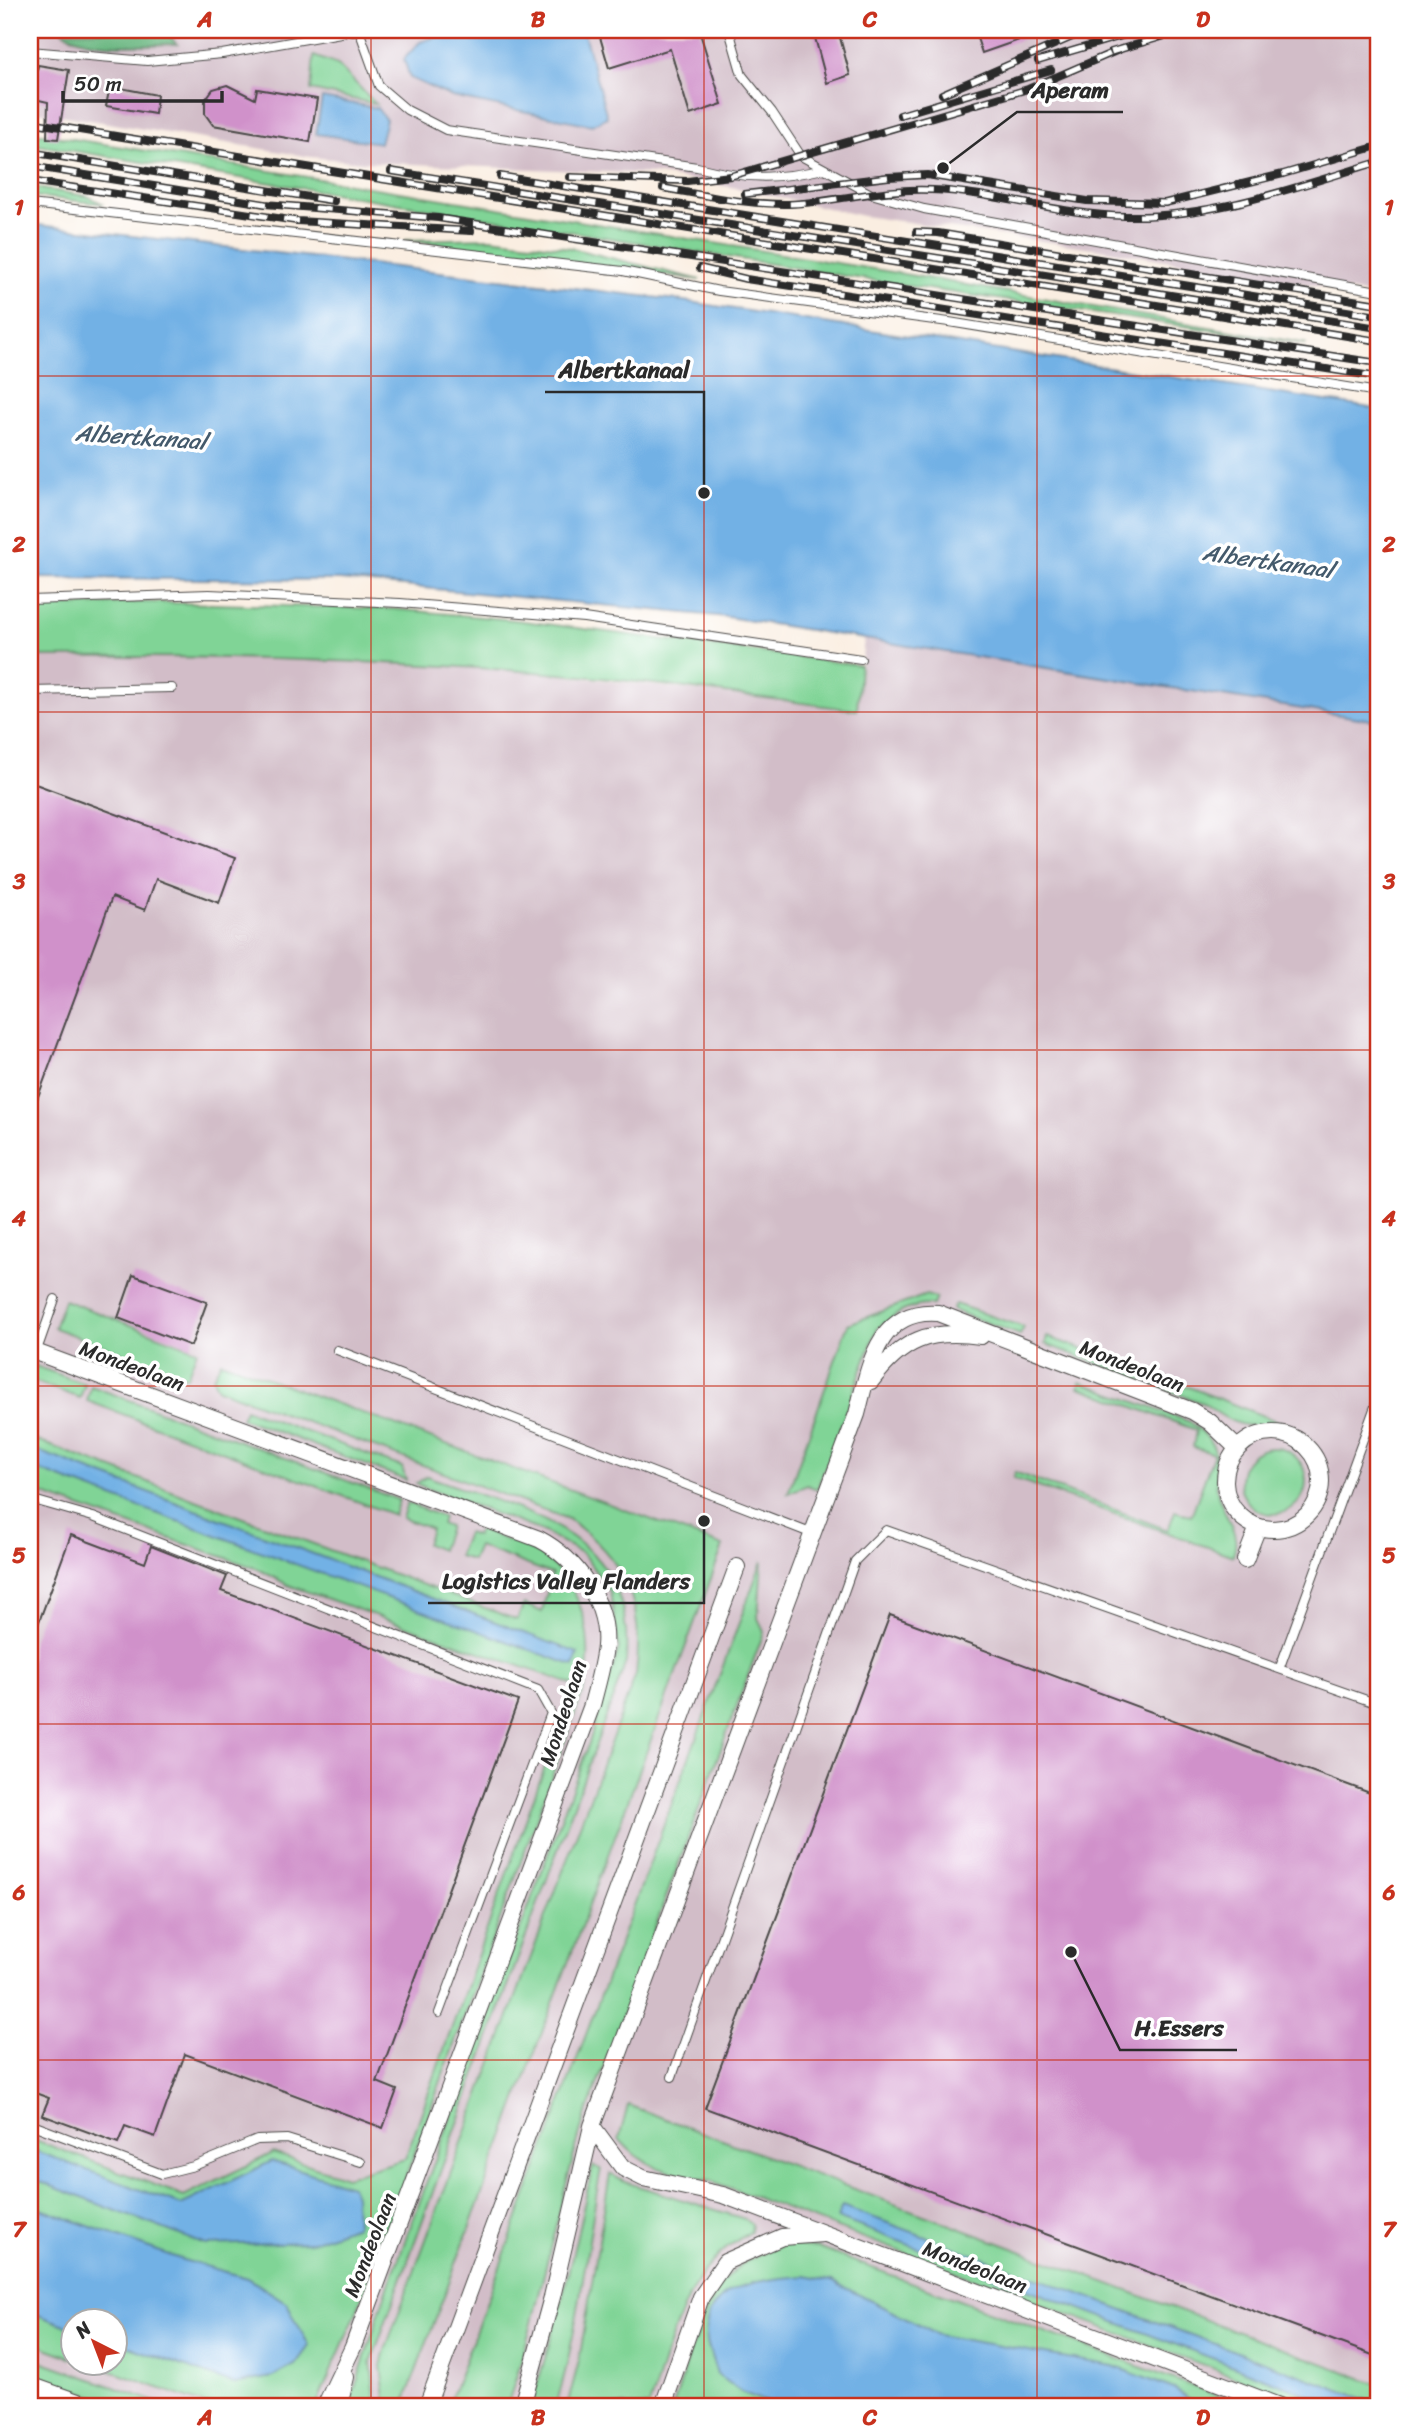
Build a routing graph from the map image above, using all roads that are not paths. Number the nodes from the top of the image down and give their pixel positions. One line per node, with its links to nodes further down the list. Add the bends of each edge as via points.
1 (358, 30): 3 (lane); 5 (lane, via 379,86 407,110 446,130 731,176 785,178)
2 (729, 30): 5 (lane, via 742,75 801,156)
3 (325, 33): 4 (lane, via 222,54 147,61)
4 (30, 51)
5 (824, 169): 7 (lane, via 871,194 924,209)
6 (30, 204): 8 (lane, via 623,271 719,291 949,322)
7 (1378, 291)
8 (1378, 391)
9 (30, 600): 10 (lane, via 209,594 400,603 584,618)
10 (861, 659)
11 (172, 688): 12 (lane)
12 (30, 691)
13 (55, 1298): 16 (lane)
14 (1003, 1339): 17 (street, via 939,1333 919,1339 895,1352); 17 (street, via 938,1313 912,1315 892,1326 878,1344); 19 (street, Mondeolaan, via 1192,1411)
15 (337, 1350): 22 (lane)
16 (33, 1352): 33 (street, Mondeolaan, via 538,1539 568,1558 603,1619 605,1643 592,1705)
17 (863, 1392): 22 (street)
18 (1378, 1398): 25 (lane)
19 (1237, 1448): 21 (street, via 1226,1469 1226,1491 1236,1511); 21 (street, via 1260,1434 1285,1434 1311,1452 1321,1472 1316,1503 1302,1518 1283,1529)
20 (30, 1499): 27 (lane, via 93,1517 538,1690 551,1713)
21 (1258, 1527): 23 (street)
22 (813, 1534): 30 (street)
23 (1245, 1560)
24 (737, 1567): 38 (street)
25 (1280, 1667): 26 (lane); 28 (lane, via 886,1530 855,1561)
26 (1378, 1704)
27 (439, 2013)
28 (673, 2077)
29 (30, 2124): 31 (lane, via 162,2174 257,2140 287,2139)
30 (592, 2126): 32 (street, Mondeolaan, via 623,2168 643,2178 723,2195); 39 (street, via 552,2297)
31 (361, 2162)
32 (829, 2234): 40 (street, via 782,2237 725,2262 701,2297); 41 (street, Mondeolaan)
33 (353, 2347): 36 (street); 37 (street)
34 (30, 2385): 35 (street)
35 (89, 2406)
36 (325, 2406)
37 (339, 2406)
38 (426, 2406)
39 (519, 2406)
40 (663, 2406)
41 (1279, 2406)

